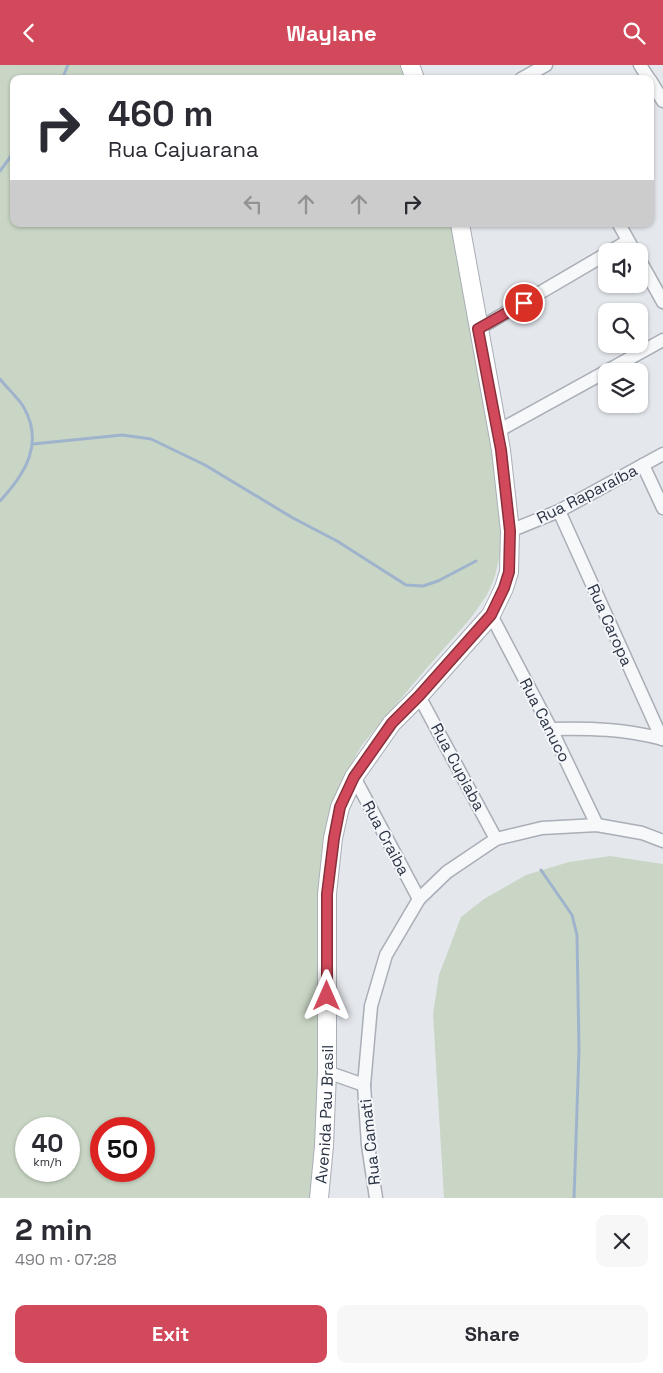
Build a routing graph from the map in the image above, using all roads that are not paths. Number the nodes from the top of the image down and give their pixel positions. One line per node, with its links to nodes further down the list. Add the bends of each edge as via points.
1 (546, 65): 2 (street)
2 (532, 75)
3 (654, 86): 4 (street)
4 (663, 101)
5 (461, 227): 11 (main road, Avenida Pau Brasil)
6 (621, 227): 7 (street)
7 (629, 243)
8 (598, 259): 11 (street)
9 (648, 275): 10 (street)
10 (663, 302)
11 (478, 329): 13 (main road, Avenida Pau Brasil)
12 (663, 340): 13 (street)
13 (498, 431): 18 (main road, Avenida Pau Brasil)
14 (663, 454): 15 (street, Rua Raparaíba)
15 (643, 465): 16 (street); 17 (street, Rua Raparaíba)
16 (663, 508)
17 (559, 511): 18 (street, Rua Raparaíba); 22 (street, Rua Caropa)
18 (510, 531): 19 (main road, Avenida Pau Brasil, via 509,572)
19 (491, 615): 20 (main road, Avenida Pau Brasil); 21 (street, Rua Canuco)
20 (419, 696): 23 (main road, Avenida Pau Brasil, via 392,723); 25 (street, Rua Cupiaba)
21 (551, 729): 22 (street, via 596,728); 24 (street, Rua Canuco)
22 (662, 739)
23 (354, 777): 27 (street, Rua Craiba); 28 (main road, Avenida Pau Brasil, via 338,815 327,894)
24 (597, 825): 25 (street, via 542,828); 26 (street, via 642,833)
25 (496, 839): 27 (street, Rua Camati, via 447,872)
26 (663, 841)
27 (419, 899): 29 (street, Rua Camati, via 386,955 371,1006)
28 (327, 1072): 29 (street); 30 (main road, Avenida Pau Brasil)
29 (364, 1085): 31 (street, Rua Camati)
30 (319, 1198)
31 (376, 1198)

